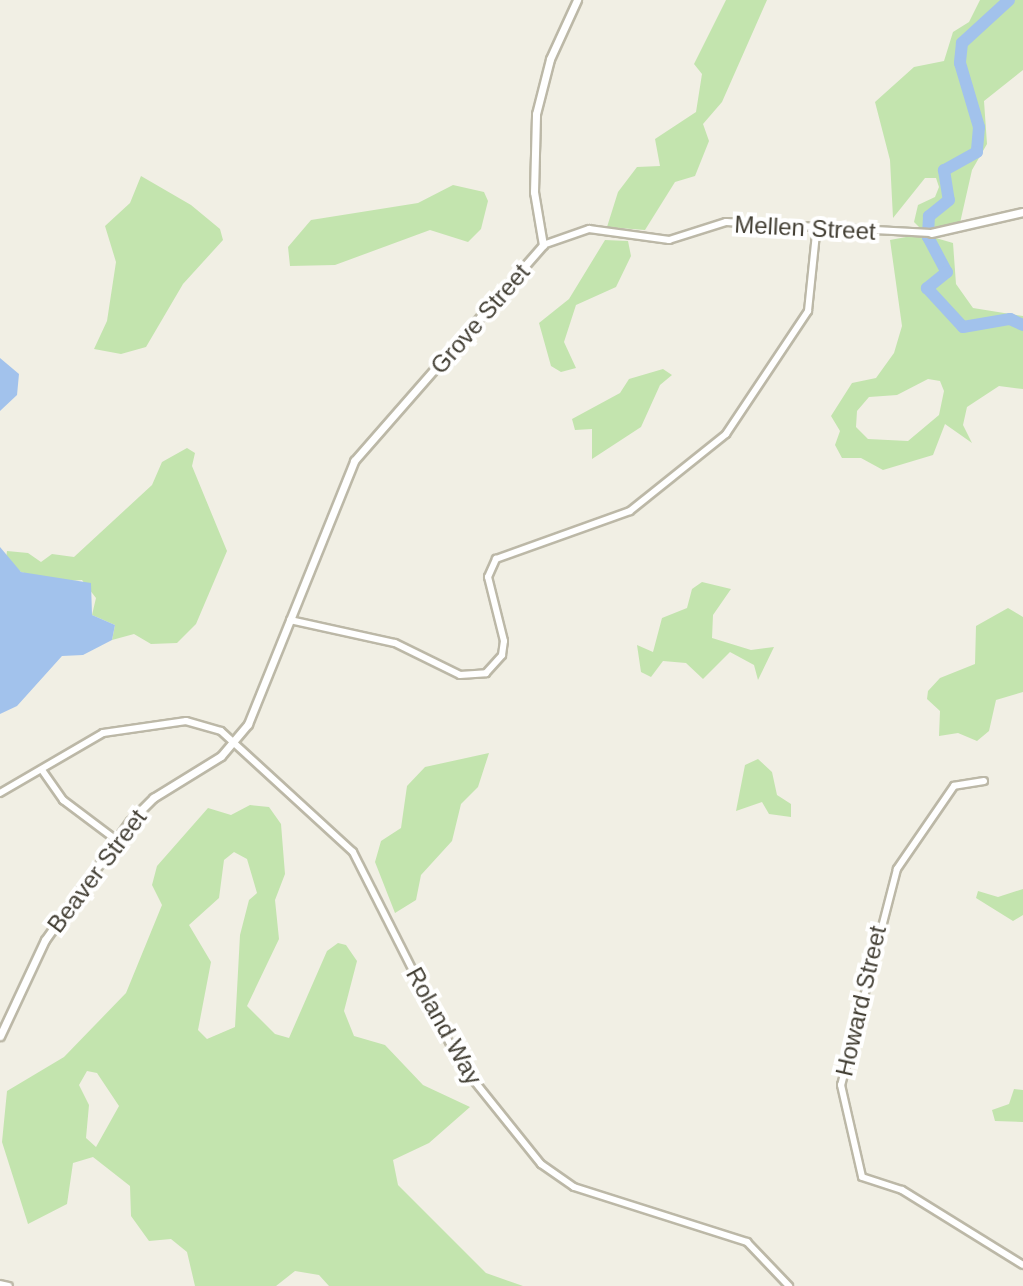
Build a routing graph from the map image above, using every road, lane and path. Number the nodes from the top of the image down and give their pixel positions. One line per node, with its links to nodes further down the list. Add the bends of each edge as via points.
1 (577, 0): 5 (street, Grove Street, via 550,59 536,114 534,192)
2 (1023, 212): 4 (street, Mellen Street)
3 (817, 224): 4 (street, Mellen Street); 5 (street, Mellen Street, via 726,222 669,240 589,229); 7 (street, via 808,311 726,434 630,511 496,559 488,577 504,641 502,655 486,673 460,675 395,643)
4 (928, 233)
5 (543, 245): 6 (street, Grove Street)
6 (345, 477): 7 (street, Beaver Street)
7 (290, 620): 8 (street, Beaver Street, via 264,692)
8 (235, 742): 9 (street, Roland Way, via 203,722 103,733); 12 (street, Beaver Street, via 153,798); 17 (street, Roland Way, via 353,852 459,1062 541,1164 574,1187 747,1242)
9 (42, 770): 11 (street, Roland Way); 12 (street, via 63,800)
10 (984, 781): 14 (street, Howard Street, via 954,786 897,869 841,1085 862,1177 902,1190)
11 (1, 794)
12 (116, 840): 13 (street, Beaver Street, via 45,940)
13 (0, 1036)
14 (1023, 1265)
15 (0, 1284): 16 (street)
16 (9, 1286)
17 (789, 1286)

